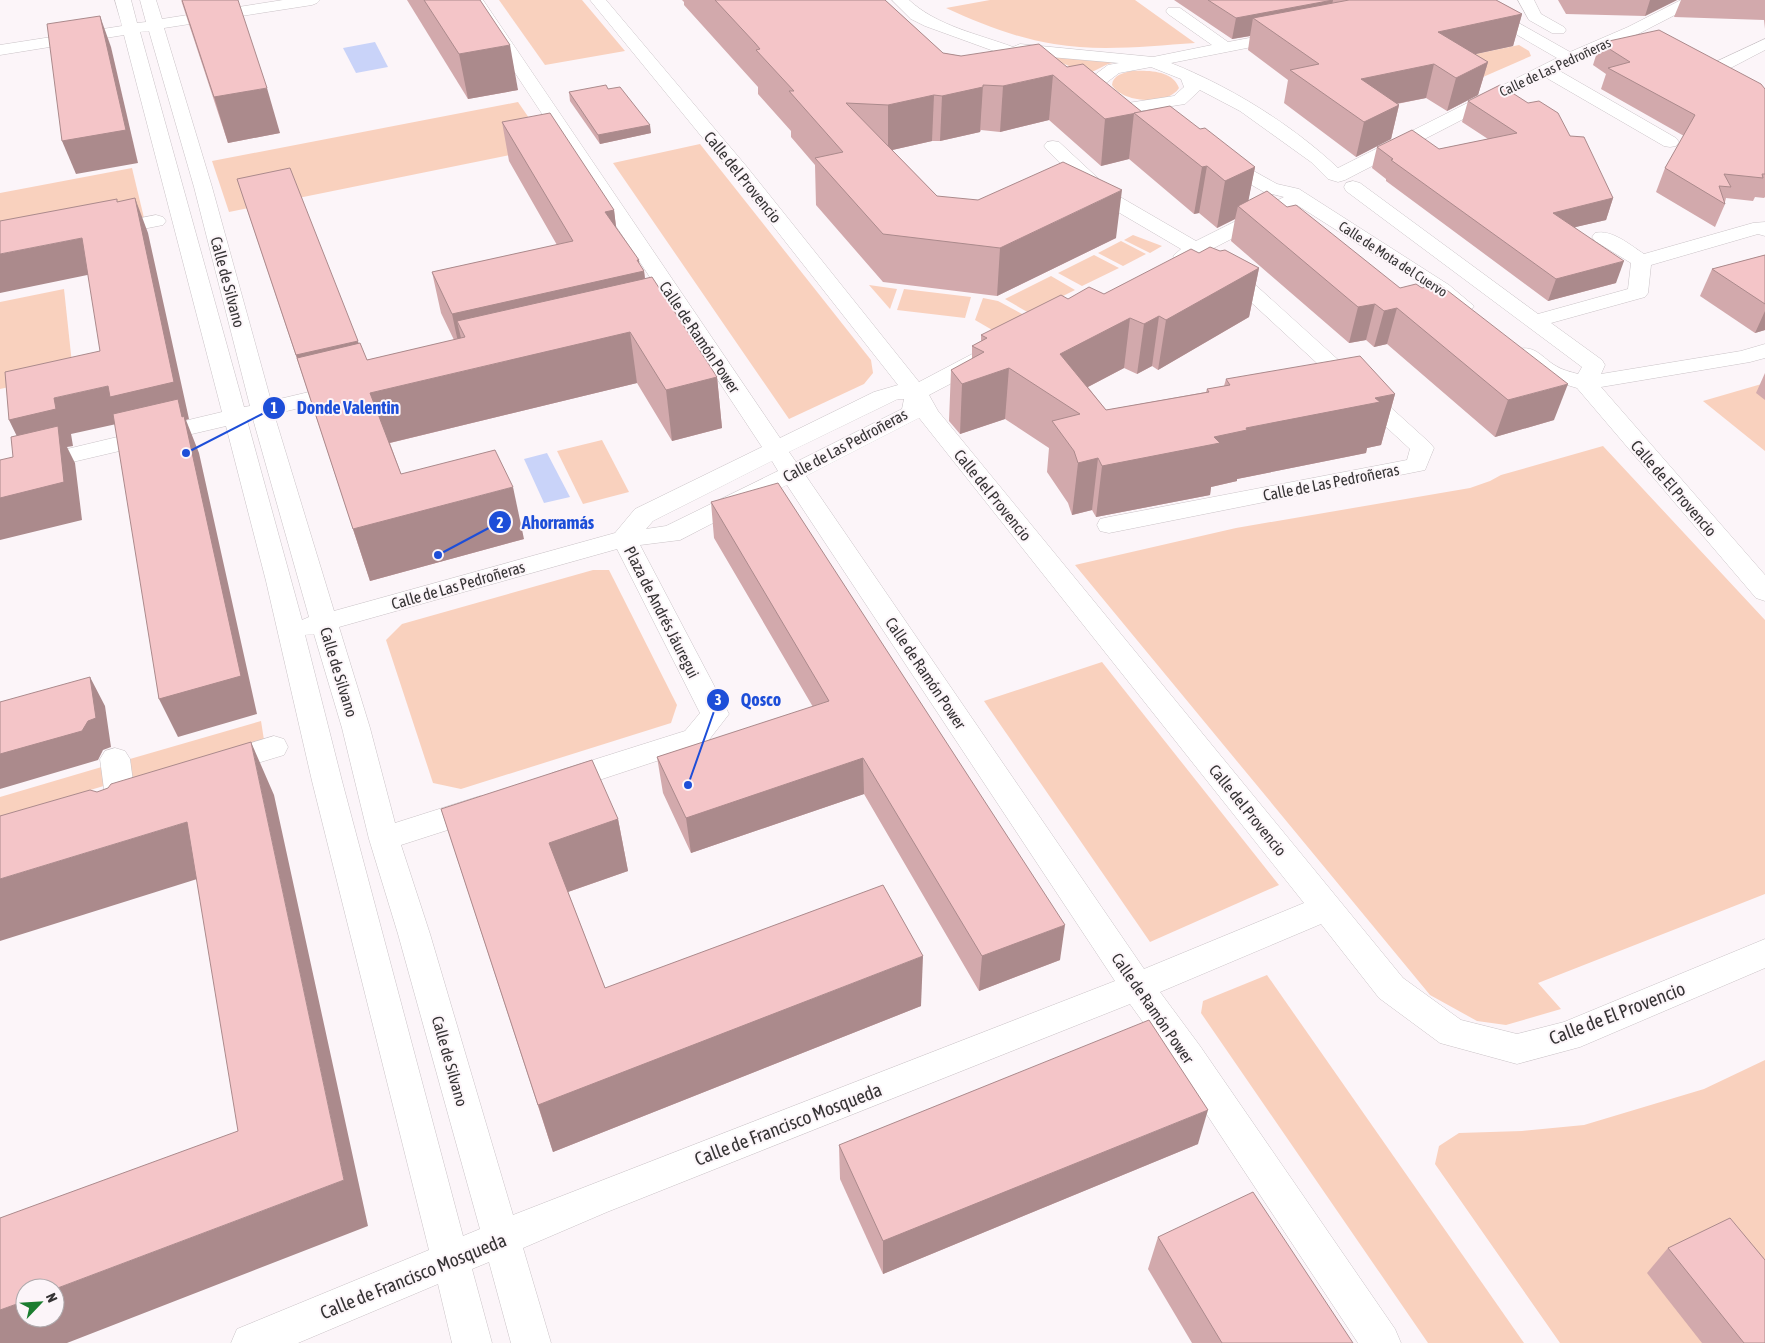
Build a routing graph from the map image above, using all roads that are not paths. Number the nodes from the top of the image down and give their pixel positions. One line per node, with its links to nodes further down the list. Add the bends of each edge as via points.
1 (123, 0): 12 (street, Calle de Silvano)
2 (148, 0): 11 (street, Calle de Silvano)
3 (312, 0): 11 (street)
4 (476, 0): 50 (street, Calle de Ramón Power, via 675,314)
5 (598, 0): 47 (street, Calle del Provencio, via 740,171)
6 (900, 0): 16 (street, Calle de Mota del Cuervo, via 917,16 931,23)
7 (1526, 0): 13 (street, via 1535,17)
8 (1693, 0): 19 (street, Calle de Las Pedroñeras, via 1641,34)
9 (1466, 1): 19 (street)
10 (1174, 11): 17 (street)
11 (156, 25): 12 (street); 48 (street, Calle de Silvano)
12 (131, 28): 18 (street); 49 (street, Calle de Silvano)
13 (1558, 30)
14 (1302, 33): 17 (street)
15 (1765, 44): 23 (street)
16 (999, 46): 20 (street, Calle de Mota del Cuervo); 26 (street, Calle de Mota del Cuervo, via 1069,73)
17 (1226, 48): 20 (street)
18 (0, 50)
19 (1569, 58): 22 (street, Calle de Las Pedroñeras)
20 (1152, 62): 24 (street, Calle de Mota del Cuervo); 26 (street, via 1114,69)
21 (1697, 62): 23 (street)
22 (1544, 70): 28 (street); 31 (street, Calle de Las Pedroñeras, via 1357,165)
23 (1713, 70): 25 (street)
24 (1188, 76): 26 (street, via 1194,88 1179,100); 31 (street, Calle de Mota del Cuervo, via 1246,107)
25 (1730, 79)
26 (1109, 97): 27 (street, Calle de Mota del Cuervo)
27 (1151, 121)
28 (1670, 142)
29 (1053, 146): 37 (street, Calle de Las Pedroñeras, via 1108,198)
30 (1207, 152): 32 (street, Calle de Mota del Cuervo, via 1271,188)
31 (1342, 180): 32 (street); 32 (street, Calle de Las Pedroñeras, via 1355,192 1340,203 1320,204); 41 (street, Calle de Mota del Cuervo)
32 (1298, 188): 37 (street); 40 (street, Calle de Mota del Cuervo)
33 (156, 221): 35 (street)
34 (1765, 230): 38 (street, via 1760,227)
35 (87, 234)
36 (1602, 237): 38 (street)
37 (1197, 250): 39 (street); 53 (street, Calle de Las Pedroñeras, via 1222,265 1422,448 1417,465)
38 (1641, 261): 41 (street, via 1638,293)
39 (1164, 266)
40 (1480, 319)
41 (1536, 321): 45 (street, Calle de Mota del Cuervo, via 1594,365)
42 (1511, 343): 45 (street, via 1549,372)
43 (999, 349): 47 (street, Calle de Las Pedroñeras)
44 (1765, 351): 45 (street)
45 (1584, 383): 55 (street, Calle de El Provencio)
46 (365, 386): 48 (street)
47 (916, 393): 50 (street, Calle de Las Pedroñeras, via 896,392 882,397); 52 (street, Calle de Las Pedroñeras, via 913,412); 67 (street, Calle del Provencio, via 928,414)
48 (262, 411): 49 (street); 56 (street, Calle de Silvano)
49 (234, 417): 51 (street); 57 (street, Calle de Silvano)
50 (777, 450): 52 (street, Calle de Ramón Power); 54 (street, Calle de Las Pedroñeras, via 644,515)
51 (0, 472)
52 (791, 473): 54 (street, Calle de Las Pedroñeras, via 671,534); 69 (street, Calle de Ramón Power)
53 (1109, 526)
54 (624, 539): 56 (street, Calle de Las Pedroñeras); 61 (street, Plaza de Andrés Jáuregui, via 715,714 695,738)
55 (1765, 592)
56 (324, 622): 57 (street, Calle de Las Pedroñeras); 66 (street, Calle de Silvano, via 356,728)
57 (292, 631): 72 (street, Calle de Silvano, via 327,781)
58 (274, 747): 60 (street)
59 (115, 759): 62 (street)
60 (193, 771)
61 (540, 788)
62 (134, 789): 64 (street); 65 (street)
63 (503, 800): 66 (street)
64 (92, 801)
65 (125, 830)
66 (384, 839): 71 (street, Calle de Silvano)
67 (1326, 908): 69 (street, Calle de Francisco Mosqueda); 70 (street, Calle del Provencio)
68 (1765, 953): 70 (street, Calle de El Provencio, via 1568,1036 1517,1049 1452,1033)
69 (1137, 986): 71 (street, Calle de Francisco Mosqueda, via 594,1200); 76 (street, Calle de Ramón Power)
70 (1391, 988)
71 (502, 1240): 72 (street, Calle de Francisco Mosqueda); 75 (street, Calle de Silvano)
72 (451, 1260): 73 (street, Calle de Francisco Mosqueda); 74 (street, Calle de Silvano)
73 (251, 1343)
74 (472, 1343)
75 (531, 1343)
76 (1381, 1343)

